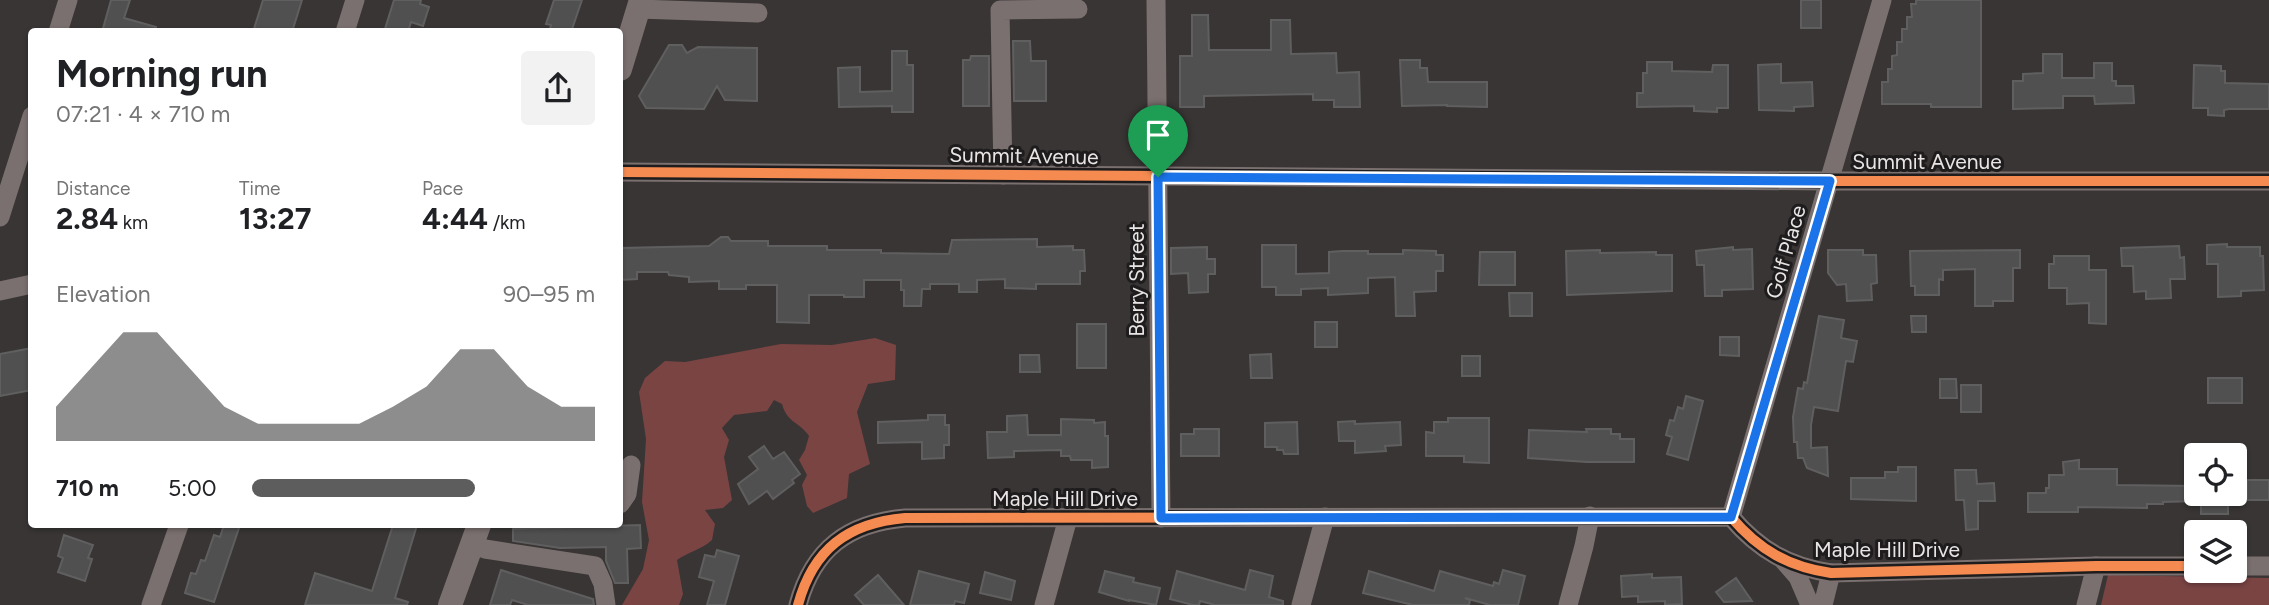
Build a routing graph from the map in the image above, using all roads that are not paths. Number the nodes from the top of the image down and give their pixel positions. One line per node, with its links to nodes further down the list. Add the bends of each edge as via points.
1 (68, 0): 8 (street)
2 (355, 0): 9 (street)
3 (1156, 0): 14 (street, Berry Street)
4 (1882, 0): 15 (street, Golf Place)
5 (640, 4): 7 (street); 10 (main road)
6 (1078, 9): 13 (street, via 1000,10)
7 (758, 13)
8 (59, 28)
9 (346, 28)
10 (623, 59)
11 (28, 129): 17 (street)
12 (623, 172): 13 (street, Summit Avenue)
13 (1003, 175): 14 (street, Summit Avenue)
14 (1158, 177): 15 (street, Summit Avenue); 26 (street, Berry Street)
15 (1830, 181): 16 (street, Summit Avenue); 24 (street, Golf Place)
16 (2269, 181)
17 (0, 217)
18 (28, 285): 19 (street)
19 (0, 291)
20 (631, 465): 21 (street)
21 (623, 500)
22 (1590, 516): 23 (street, Maple Hill Drive); 24 (street, Maple Hill Drive); 41 (street)
23 (1325, 517): 26 (street, Maple Hill Drive); 40 (street)
24 (1731, 517): 29 (street, Maple Hill Drive)
25 (1068, 518): 26 (street, Maple Hill Drive); 38 (street, Maple Hill Drive, via 905,518 862,526 825,551 803,587); 39 (street)
26 (1161, 518)
27 (179, 528): 35 (street)
28 (475, 535): 36 (main road); 37 (street, via 485,549 596,566)
29 (1783, 560): 34 (street, Maple Hill Drive); 42 (street, via 1798,578)
30 (2096, 566): 31 (street, Maple Hill Drive); 34 (street, Maple Hill Drive); 44 (street)
31 (2184, 566)
32 (2247, 566): 33 (street)
33 (2269, 566)
34 (1831, 573): 43 (street)
35 (152, 605)
36 (450, 605)
37 (606, 605)
38 (798, 605)
39 (1044, 605)
40 (1301, 605)
41 (1568, 605)
42 (1810, 605)
43 (1823, 605)
44 (2086, 605)

